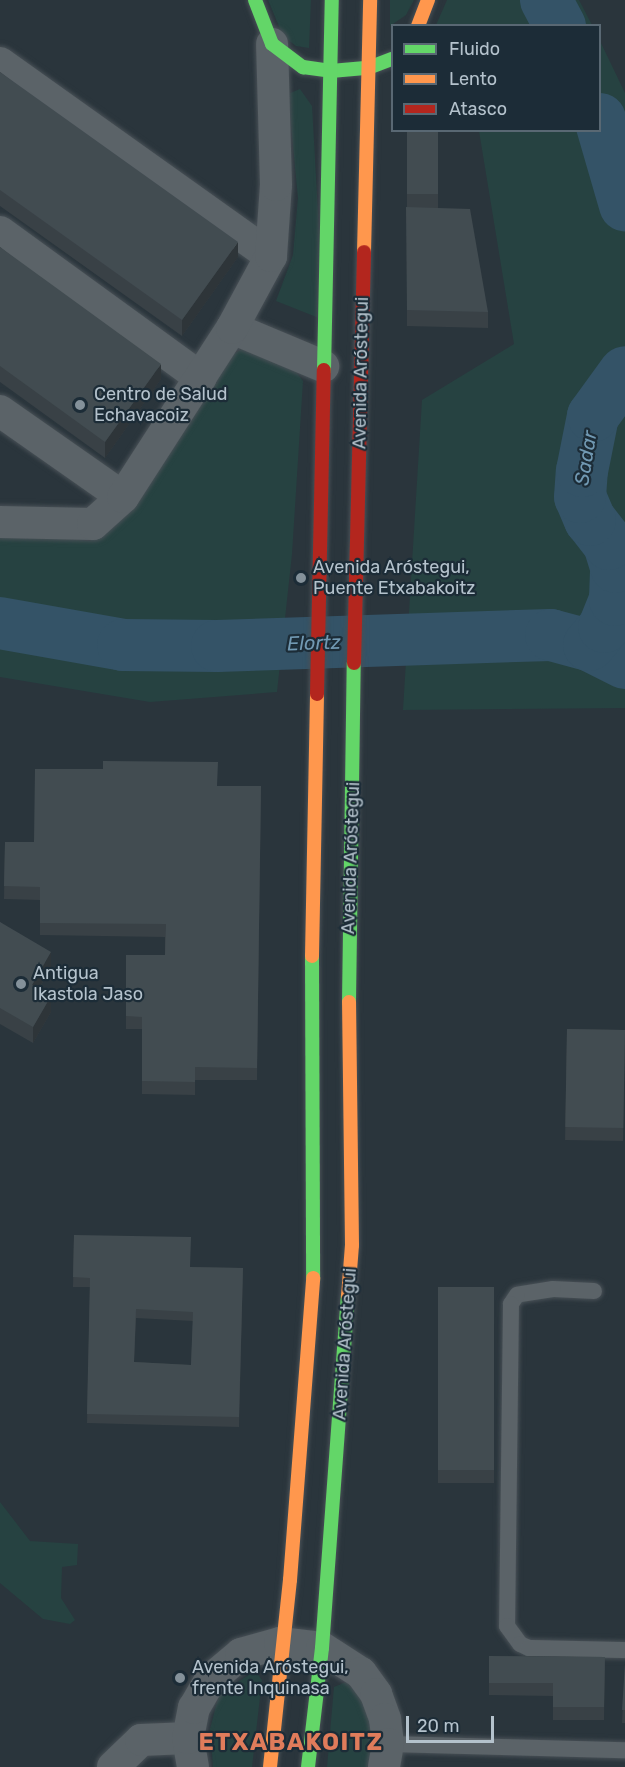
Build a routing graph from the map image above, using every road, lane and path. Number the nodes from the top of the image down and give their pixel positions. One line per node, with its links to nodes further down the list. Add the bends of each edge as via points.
1 (255, 0): 6 (main road)
2 (332, 0): 10 (main road, Avenida Aróstegui)
3 (370, 0): 9 (main road, Avenida Aróstegui)
4 (428, 0): 5 (main road)
5 (419, 24)
6 (272, 44): 10 (main road, via 303,67); 12 (street, via 276,185)
7 (391, 60): 9 (main road)
8 (0, 63): 12 (street, via 179,184)
9 (368, 68): 10 (main road); 21 (main road, Avenida Aróstegui, via 348,912 352,1245)
10 (331, 71): 14 (main road, Avenida Aróstegui)
11 (0, 232): 15 (street)
12 (271, 256): 13 (street)
13 (232, 328): 14 (street); 15 (street)
14 (323, 366): 20 (main road, Avenida Aróstegui, via 312,915 316,1244 290,1580)
15 (201, 378): 17 (street)
16 (0, 411): 17 (street)
17 (123, 497): 18 (street, via 93,524)
18 (0, 522)
19 (594, 1292): 22 (lane, via 553,1289 517,1295 511,1304 507,1626 520,1644 529,1648)
20 (280, 1643): 21 (street); 24 (street, via 241,1654 210,1680 194,1708); 27 (main road, Avenida Aróstegui)
21 (322, 1648): 25 (street, via 361,1673 376,1694 386,1719); 28 (main road, Avenida Aróstegui)
22 (625, 1650)
23 (625, 1750): 25 (lane)
24 (191, 1753): 26 (street, via 141,1740)
25 (386, 1755)
26 (113, 1767)
27 (270, 1767)
28 (308, 1767)

